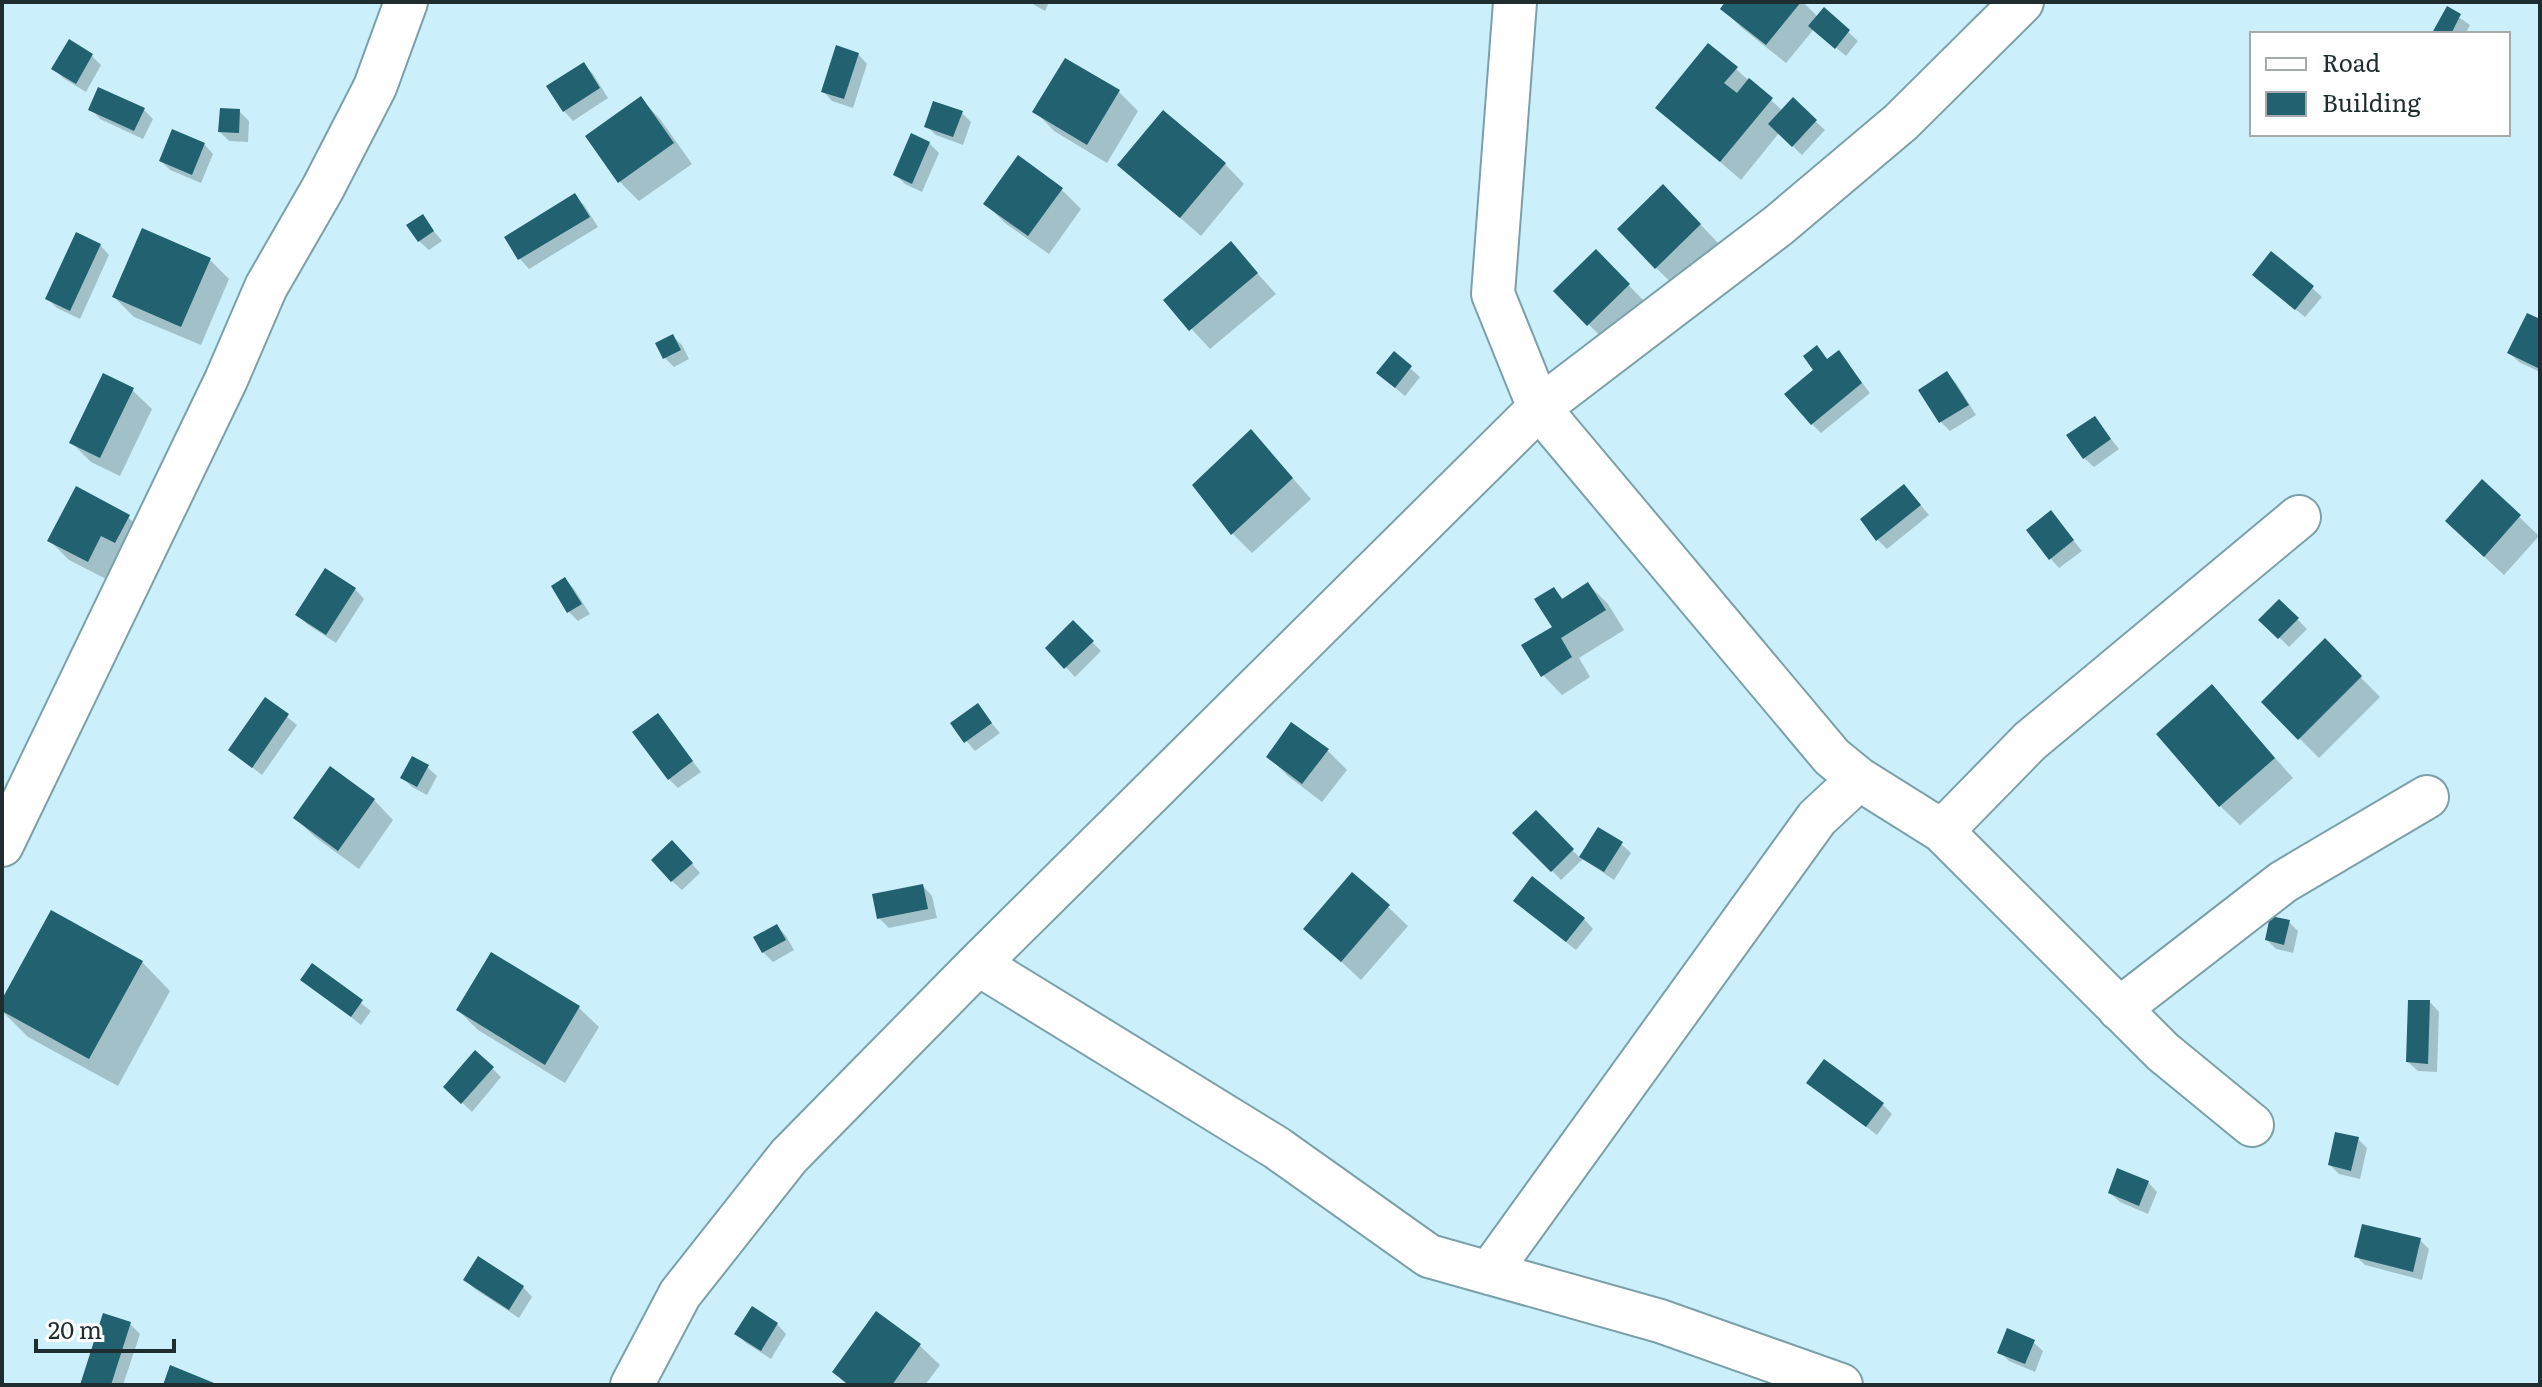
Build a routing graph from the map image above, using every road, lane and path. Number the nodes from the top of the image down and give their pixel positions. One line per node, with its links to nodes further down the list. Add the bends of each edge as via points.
1 (406, 2): 9 (street, via 375,87 266,287)
2 (1515, 2): 4 (street, via 1493,294)
3 (2022, 2): 4 (street, via 1901,122 1779,225)
4 (1539, 408): 6 (street, via 1832,757); 10 (street)
5 (2299, 517): 8 (street, via 2030,741)
6 (1859, 779): 8 (street); 13 (street, via 1817,818)
7 (2427, 797): 11 (street, via 2283,882)
8 (1942, 831): 11 (street)
9 (2, 845)
10 (978, 964): 13 (street, via 1277,1148 1429,1256); 14 (street, via 789,1156 680,1294)
11 (2119, 1009): 12 (street)
12 (2252, 1125)
13 (1489, 1273): 15 (street, via 1660,1321)
14 (632, 1385)
15 (1841, 1385)

